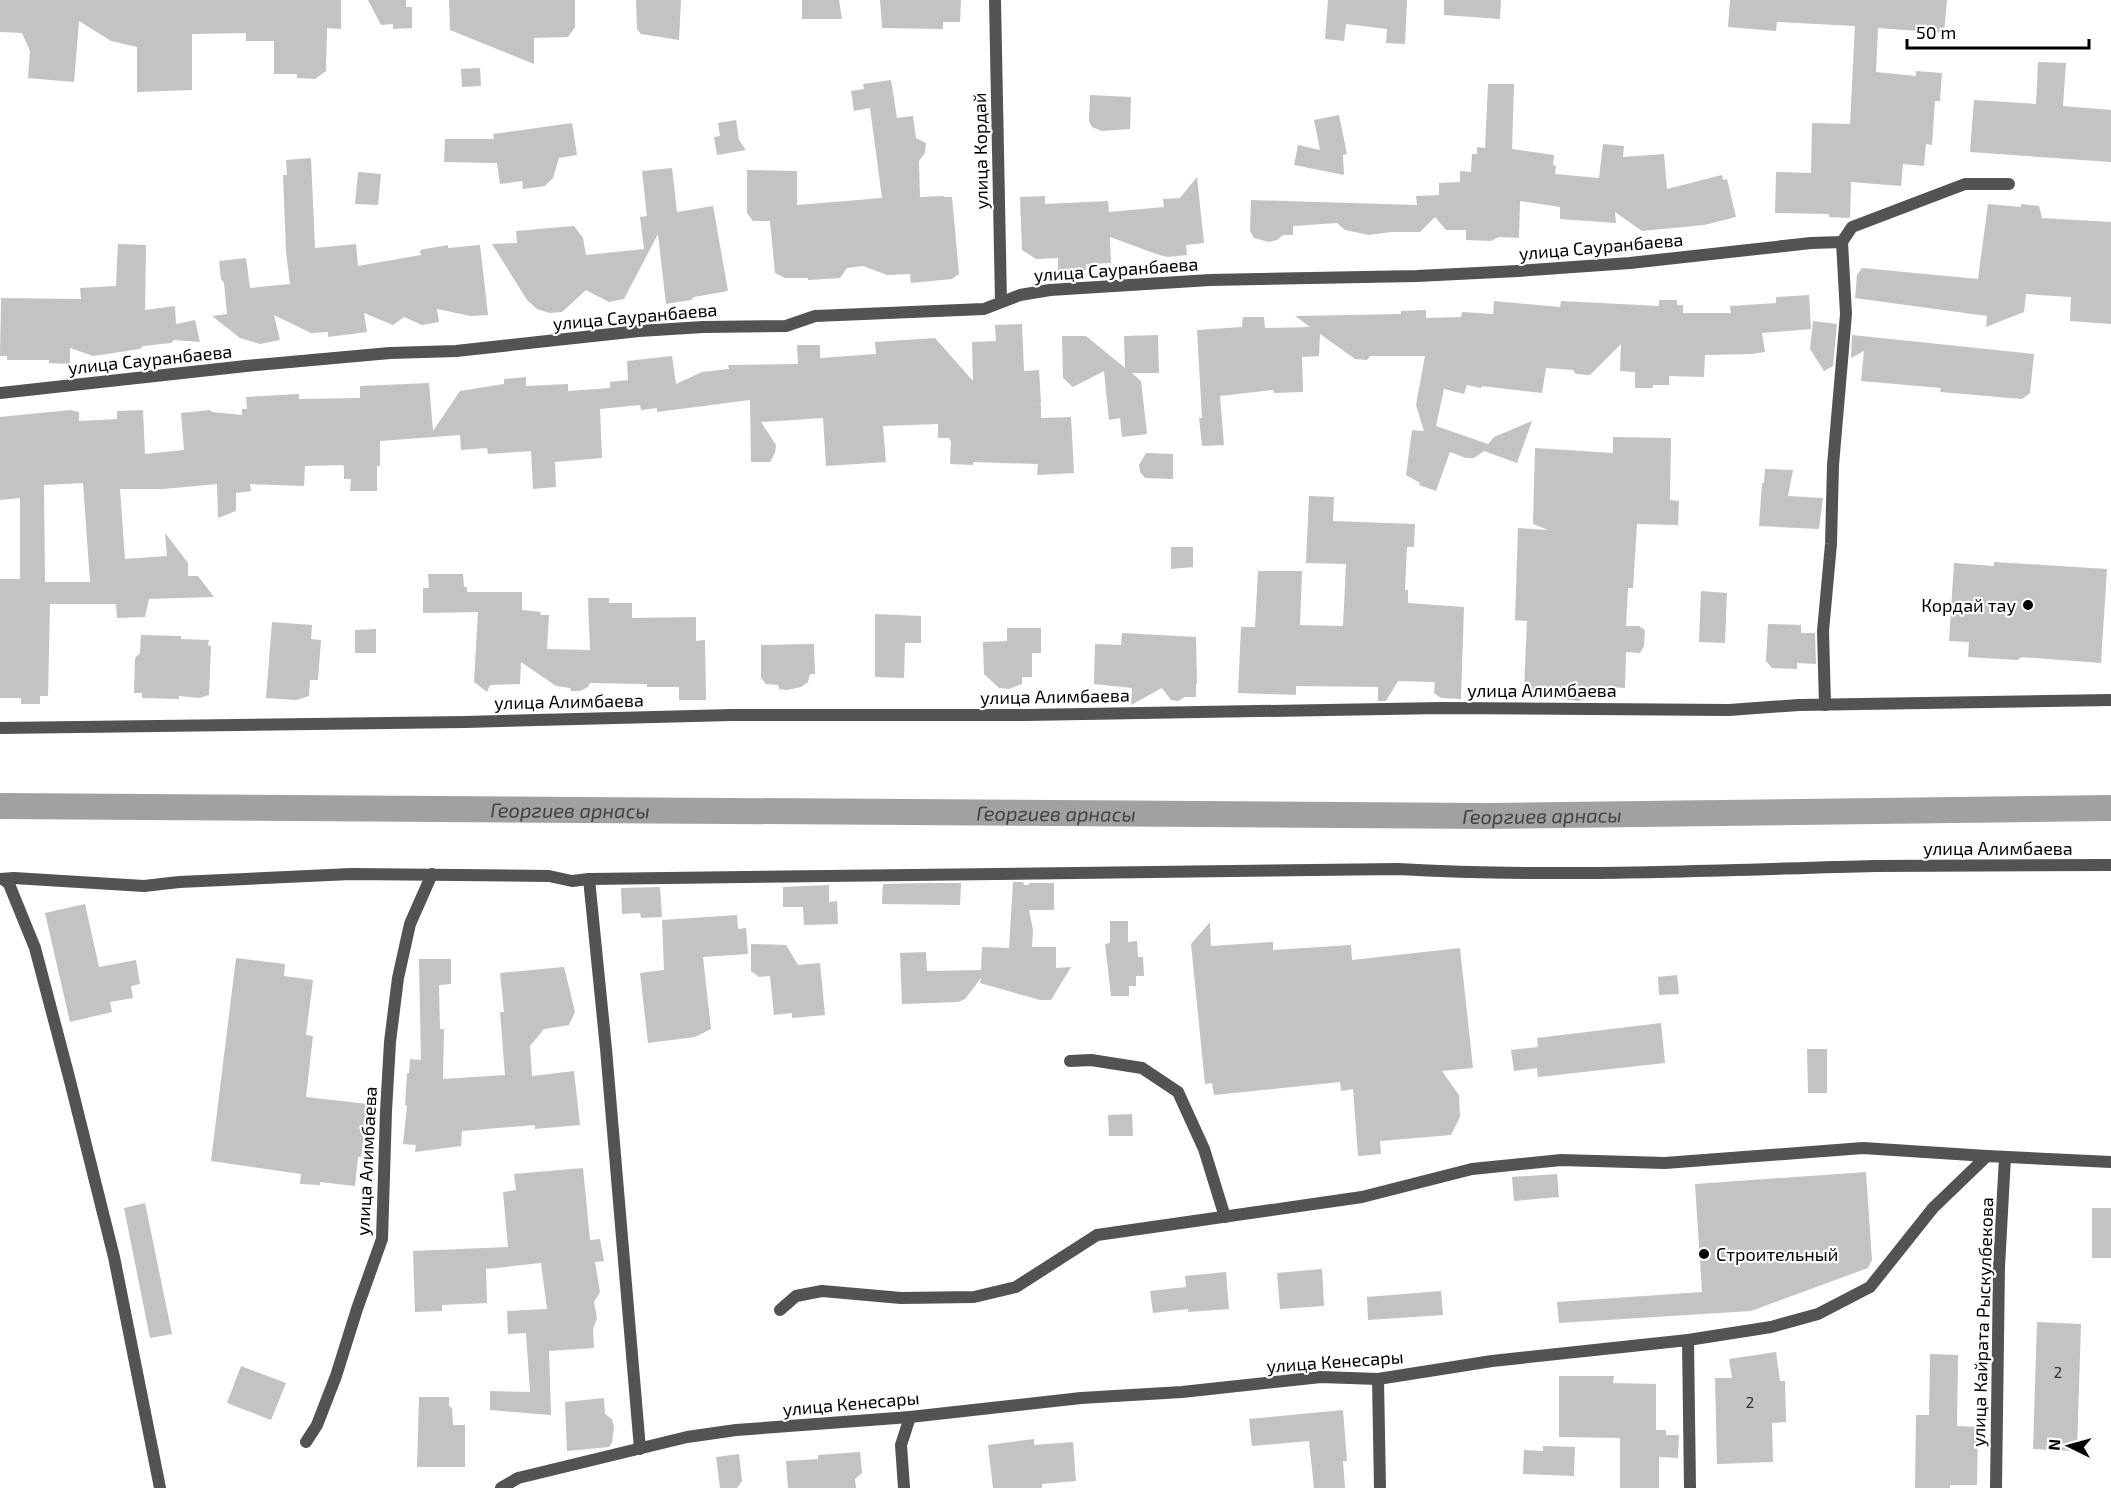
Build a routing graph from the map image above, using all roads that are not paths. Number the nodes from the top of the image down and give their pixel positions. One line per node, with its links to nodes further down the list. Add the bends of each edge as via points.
1 (995, 0): 4 (street, улица Кордай)
2 (2009, 184): 3 (street, via 1965,184 1852,227)
3 (1842, 242): 4 (street, улица Сауранбаева, via 1518,271 1210,280 1050,290); 7 (street, via 1845,314 1823,631)
4 (1001, 302): 5 (street, улица Сауранбаева, via 984,309 815,316 786,326 639,331 456,351 246,366)
5 (0, 393)
6 (2111, 700): 7 (street, улица Алимбаева)
7 (1825, 705): 8 (street, улица Алимбаева, via 1728,710 1442,708 732,715)
8 (0, 728)
9 (2111, 865): 12 (street, улица Алимбаева, via 1875,866 1586,874 1398,869)
10 (432, 874): 11 (street, улица Алимбаева, via 351,874 144,886); 12 (street, улица Алимбаева); 22 (street, улица Алимбаева, via 410,924 398,978 386,1100 382,1239 336,1376)
11 (2, 879): 24 (street, via 9,884 35,948 69,1077 114,1257)
12 (589, 879): 23 (street)
13 (1070, 1061): 17 (street, via 1091,1060 1142,1068 1178,1092 1204,1149)
14 (1987, 1156): 15 (street); 17 (street, via 1863,1148 1665,1163 1561,1160 1472,1169 1362,1197); 19 (street, улица Кенесары, via 1933,1208 1870,1287 1818,1314 1771,1327)
15 (2005, 1158): 16 (street); 29 (street, улица Кайрата Рыскулбекова)
16 (2111, 1162)
17 (1225, 1217): 18 (street, via 1097,1235 1016,1287 974,1297 901,1298 822,1291 796,1296)
18 (780, 1310)
19 (1688, 1340): 20 (street, улица Кенесары, via 1492,1361); 28 (street)
20 (1378, 1379): 21 (street, улица Кенесары, via 1321,1377); 27 (street)
21 (910, 1417): 23 (street, улица Кенесары, via 735,1430); 26 (street, via 901,1445)
22 (306, 1442)
23 (640, 1449): 25 (street, улица Кенесары, via 518,1478)
24 (160, 1488)
25 (501, 1488)
26 (904, 1488)
27 (1380, 1488)
28 (1690, 1488)
29 (1996, 1488)

